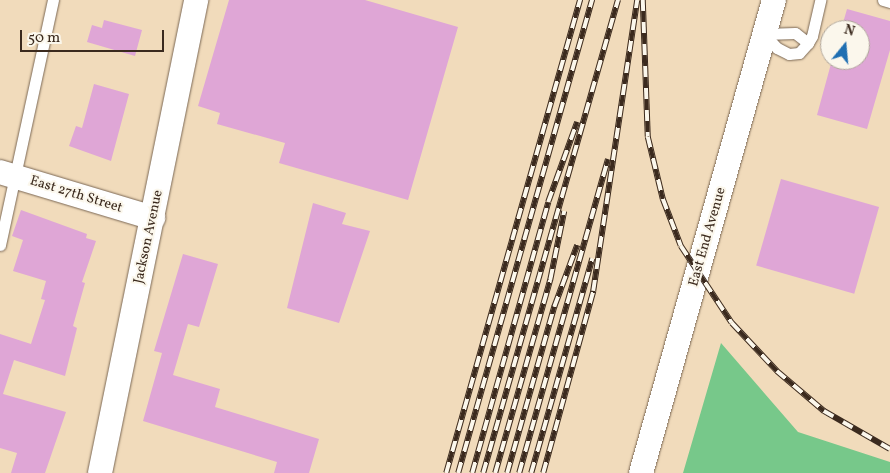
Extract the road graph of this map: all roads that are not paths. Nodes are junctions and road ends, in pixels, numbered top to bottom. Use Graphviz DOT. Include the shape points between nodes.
graph roads {
  1 [pos="53,0"];
  2 [pos="196,0"];
  3 [pos="774,0"];
  4 [pos="820,0"];
  5 [pos="883,0"];
  6 [pos="890,2"];
  7 [pos="764,34"];
  8 [pos="808,43"];
  9 [pos="8,174"];
  10 [pos="153,218"];
  11 [pos="0,245"];
  12 [pos="100,473"];
  13 [pos="641,473"];
  1 -- 9 [label="lane"];
  2 -- 10 [label="street, Jackson Avenue"];
  3 -- 7 [label="street, East End Avenue"];
  4 -- 8 [label="lane"];
  5 -- 6 [label="lane"];
  7 -- 8 [label="lane" via="795,33"];
  7 -- 8 [label="lane" via="777,48 789,54 800,53"];
  7 -- 13 [label="street, East End Avenue"];
  9 -- 10 [label="street, East 27th Street"];
  9 -- 11 [label="lane"];
  10 -- 12 [label="street, Jackson Avenue"];
}
